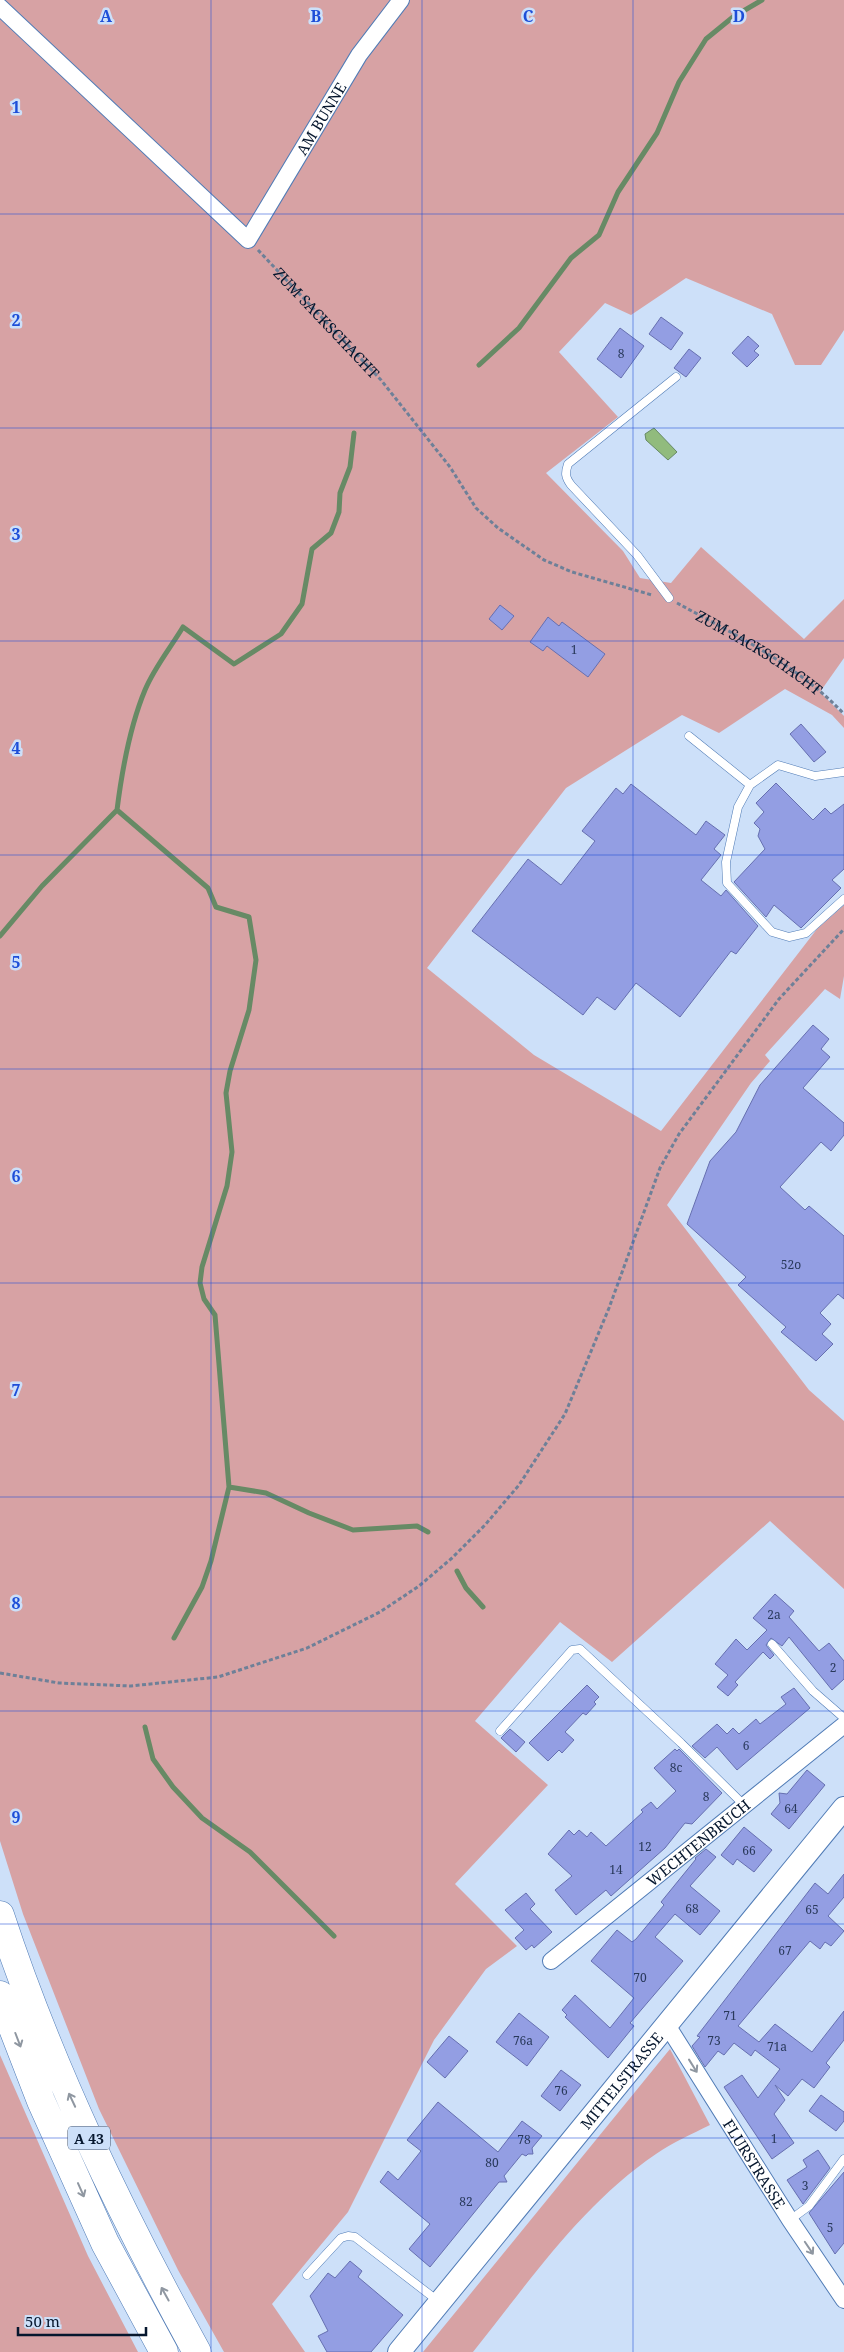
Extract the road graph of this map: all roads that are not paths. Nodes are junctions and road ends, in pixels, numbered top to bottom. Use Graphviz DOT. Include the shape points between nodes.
graph roads {
  1 [pos="400,0"];
  2 [pos="0,7"];
  3 [pos="676,377"];
  4 [pos="669,598"];
  5 [pos="689,736"];
  6 [pos="844,772"];
  7 [pos="750,785"];
  8 [pos="844,898"];
  9 [pos="772,1644"];
  10 [pos="844,1718"];
  11 [pos="844,1725"];
  12 [pos="500,1731"];
  13 [pos="744,1805"];
  14 [pos="844,1808"];
  15 [pos="0,1915"];
  16 [pos="551,1961"];
  17 [pos="0,1995"];
  18 [pos="667,2025"];
  19 [pos="844,2159"];
  20 [pos="790,2220"];
  21 [pos="307,2275"];
  22 [pos="844,2300"];
  23 [pos="439,2302"];
  24 [pos="164,2352"];
  25 [pos="197,2352"];
  26 [pos="398,2352"];
  1 -- 2 [label="street, AM BUNNE" via="359,55 248,240"];
  3 -- 4 [label="lane" via="568,464 565,472 571,485 637,555"];
  5 -- 7 [label="lane"];
  6 -- 7 [label="lane" via="815,776 778,765"];
  7 -- 8 [label="lane" via="738,808 726,862 727,883 772,932 789,937 806,933"];
  9 -- 10 [label="lane" via="813,1691"];
  11 -- 13 [label="street, WECHTENBRUCH"];
  12 -- 13 [label="lane" via="572,1650 580,1650 681,1742"];
  13 -- 16 [label="street, WECHTENBRUCH"];
  14 -- 18 [label="main road, MITTELSTRASSE"];
  25 -- 15 [label="highway, A 43, one-way" via="154,2273 58,2070"];
  17 -- 24 [label="highway, A 43, one-way" via="41,2101 105,2243"];
  18 -- 20 [label="street, FLURSTRASSE, one-way"];
  18 -- 23 [label="main road, MITTELSTRASSE"];
  19 -- 20 [label="lane" via="809,2206"];
  20 -- 22 [label="street, FLURSTRASSE, one-way"];
  21 -- 23 [label="lane" via="341,2238 356,2237"];
  23 -- 26 [label="main road, MITTELSTRASSE"];
}
